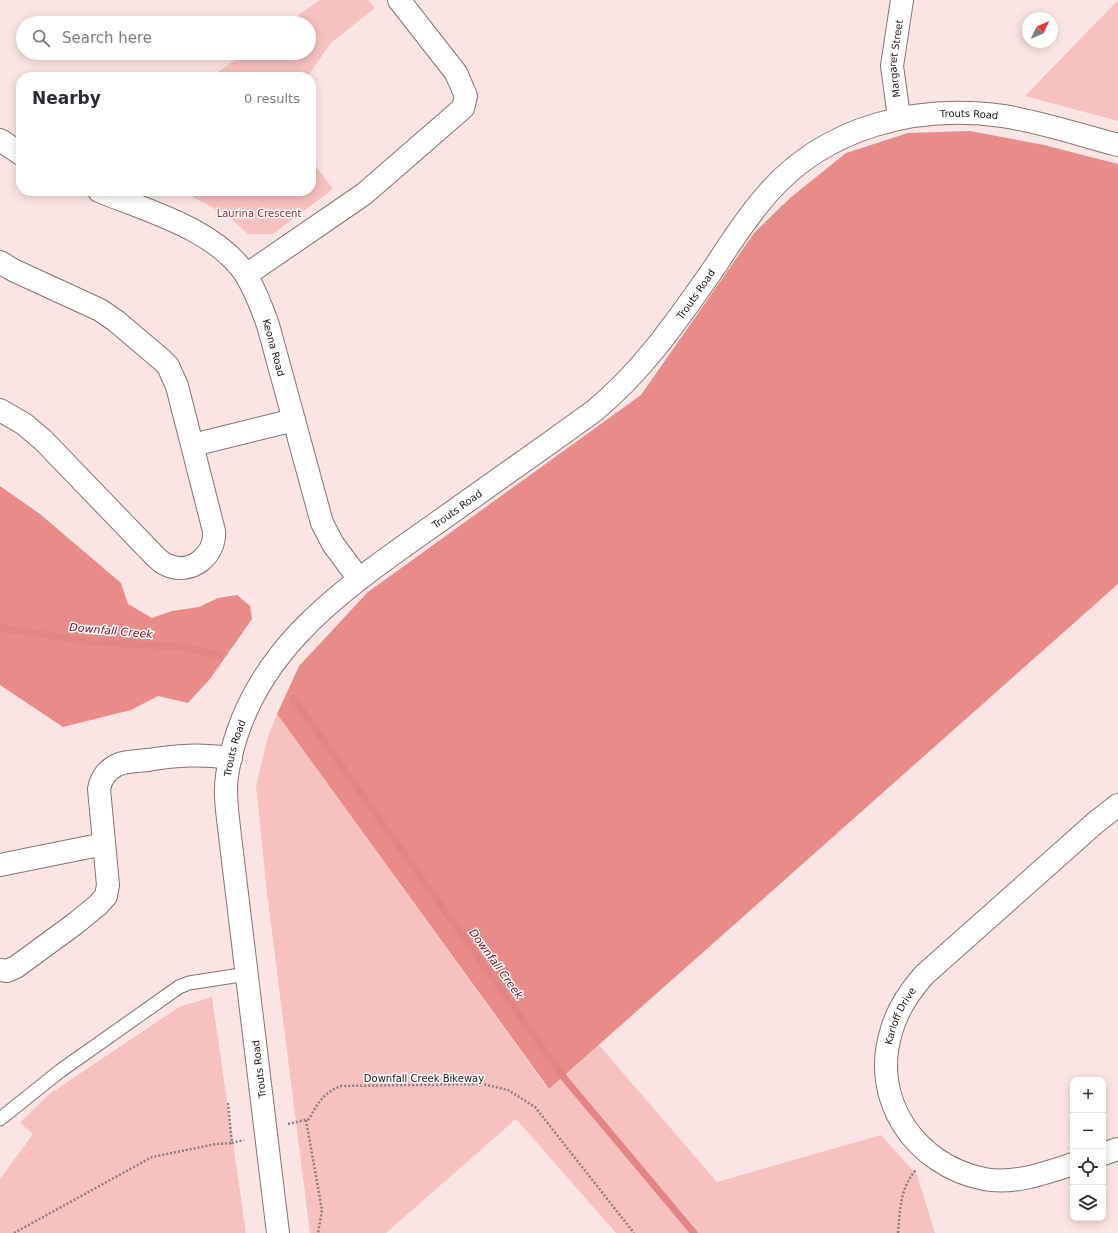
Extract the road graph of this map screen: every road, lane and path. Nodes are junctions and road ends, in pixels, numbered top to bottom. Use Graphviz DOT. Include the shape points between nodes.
graph roads {
  1 [pos="399,0"];
  2 [pos="902,0"];
  3 [pos="899,117"];
  4 [pos="0,140"];
  5 [pos="1118,145"];
  6 [pos="16,151"];
  7 [pos="111,196"];
  8 [pos="0,262"];
  9 [pos="246,275"];
  10 [pos="0,410"];
  11 [pos="294,420"];
  12 [pos="192,445"];
  13 [pos="359,579"];
  14 [pos="231,758"];
  15 [pos="1118,805"];
  16 [pos="104,844"];
  17 [pos="0,864"];
  18 [pos="0,970"];
  19 [pos="248,974"];
  20 [pos="228,1103"];
  21 [pos="0,1119"];
  22 [pos="306,1120"];
  23 [pos="283,1125"];
  24 [pos="248,1139"];
  25 [pos="232,1143"];
  26 [pos="1118,1149"];
  27 [pos="1106,1153"];
  28 [pos="929,1154"];
  29 [pos="1070,1165"];
  30 [pos="14,1233"];
  31 [pos="278,1233"];
  32 [pos="318,1233"];
  33 [pos="634,1233"];
  34 [pos="898,1233"];
  1 -- 9 [label="street" via="456,73 466,96 463,108 364,194"];
  2 -- 3 [label="street, Margaret Street" via="892,66"];
  3 -- 5 [label="street, Trouts Road" via="944,113 1003,116"];
  3 -- 13 [label="street, Trouts Road" via="849,134 806,159 786,176 768,192 752,213 651,356 614,395 594,412"];
  4 -- 6 [label="street"];
  7 -- 9 [label="street, Keona Road" via="204,237 229,255"];
  8 -- 12 [label="street" via="100,310 155,353 168,366 174,377"];
  9 -- 11 [label="street, Keona Road" via="268,325"];
  10 -- 12 [label="street" via="24,424 43,440 150,551 166,565 176,568 185,568 202,561 215,540"];
  11 -- 12 [label="street"];
  11 -- 13 [label="street, Keona Road" via="322,522 333,544"];
  13 -- 14 [label="street, Trouts Road" via="309,622 272,664 249,704"];
  14 -- 16 [label="street" via="199,754 176,756 126,763 110,770 101,780 99,789"];
  14 -- 19 [label="street, Trouts Road" via="227,777 227,812"];
  15 -- 28 [label="street, Karloff Drive" via="924,975 899,1010 887,1050 889,1091 903,1126 915,1142"];
  16 -- 17 [label="street"];
  16 -- 18 [label="street" via="108,885 106,896 76,924 16,967 7,971"];
  19 -- 21 [label="lane" via="189,983 179,987 60,1071"];
  19 -- 31 [label="street, Trouts Road"];
  20 -- 25 [label="path"];
  22 -- 23 [label="path"];
  22 -- 32 [label="path" via="322,1210"];
  22 -- 33 [label="path, Downfall Creek Bikeway" via="330,1090 341,1086 483,1084 508,1090 536,1107"];
  24 -- 25 [label="path"];
  25 -- 30 [label="path" via="152,1156"];
  26 -- 27 [label="street"];
  28 -- 29 [label="street, Karloff Drive" via="943,1165 985,1179 1028,1178"];
  28 -- 34 [label="path" via="909,1178 903,1190"];
}
